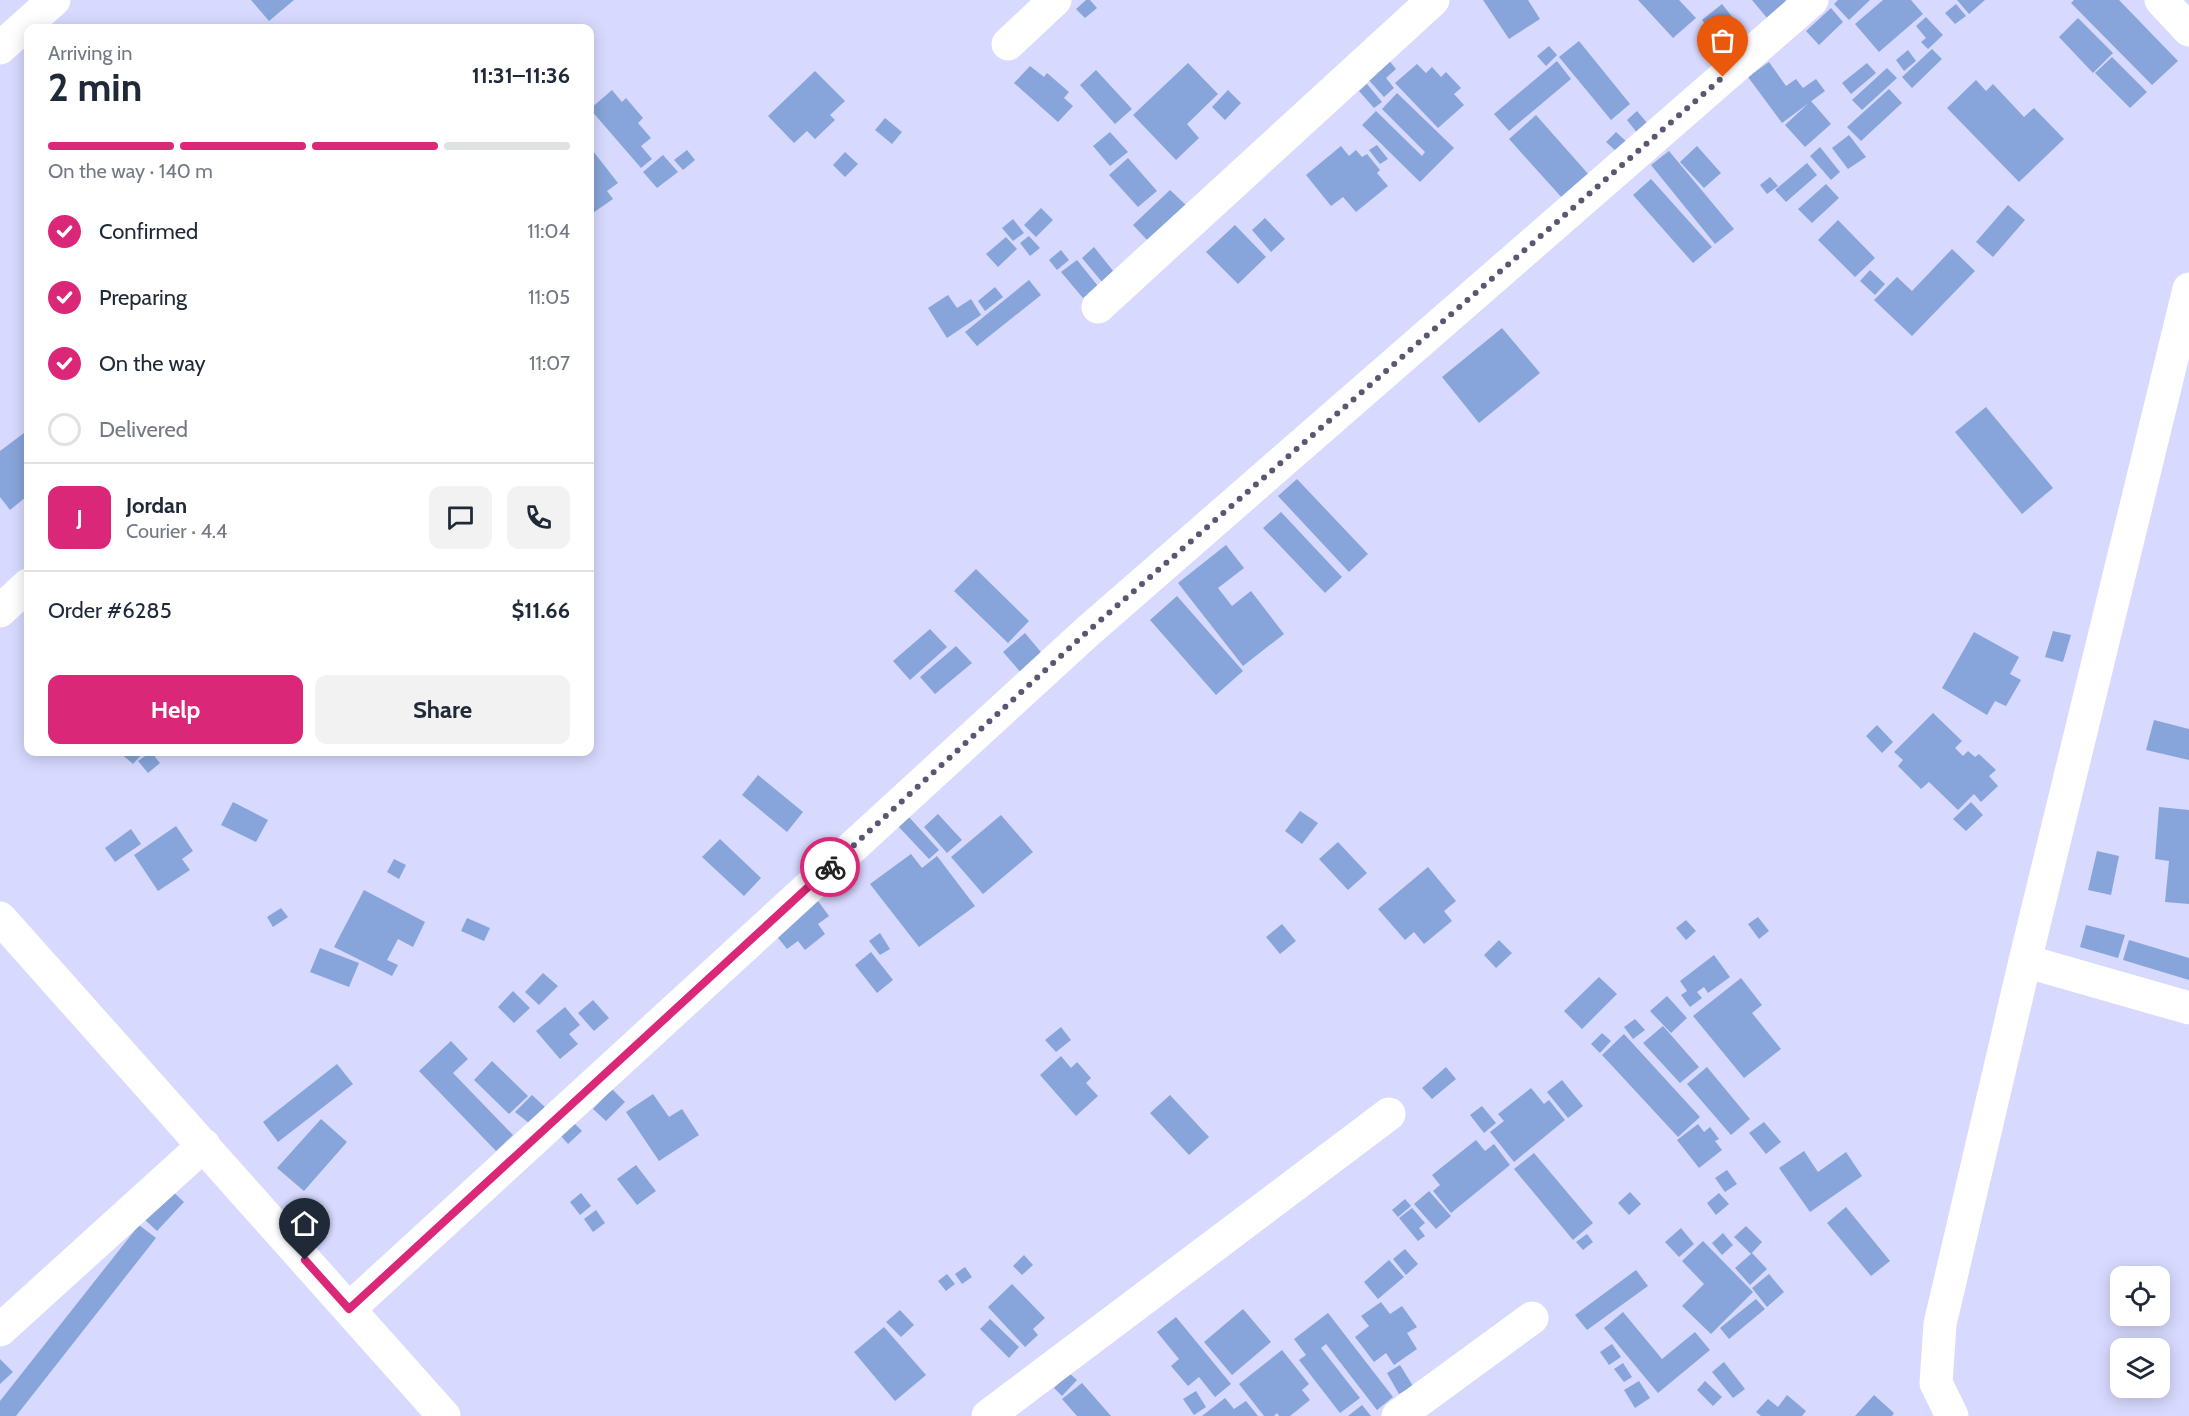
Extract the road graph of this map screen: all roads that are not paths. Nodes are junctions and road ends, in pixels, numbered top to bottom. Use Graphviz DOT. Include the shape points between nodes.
graph roads {
  1 [pos="54,0"];
  2 [pos="1055,0"];
  3 [pos="1433,0"];
  4 [pos="1812,0"];
  5 [pos="2161,0"];
  6 [pos="27,24"];
  7 [pos="24,27"];
  8 [pos="2189,30"];
  9 [pos="1008,44"];
  10 [pos="0,48"];
  11 [pos="2189,289"];
  12 [pos="1098,308"];
  13 [pos="24,589"];
  14 [pos="0,611"];
  15 [pos="0,918"];
  16 [pos="2025,961"];
  17 [pos="2189,1008"];
  18 [pos="1389,1114"];
  19 [pos="204,1145"];
  20 [pos="349,1309"];
  21 [pos="1532,1318"];
  22 [pos="0,1330"];
  23 [pos="444,1416"];
  24 [pos="988,1416"];
  25 [pos="1398,1416"];
  26 [pos="1952,1416"];
  1 -- 6 [label="street"];
  2 -- 9 [label="street"];
  3 -- 12 [label="street"];
  4 -- 20 [label="street" via="1087,632"];
  5 -- 8 [label="street"];
  7 -- 10 [label="street"];
  11 -- 16 [label="street"];
  13 -- 14 [label="street"];
  15 -- 19 [label="street"];
  16 -- 17 [label="street"];
  16 -- 26 [label="street" via="1940,1324 1936,1383"];
  18 -- 24 [label="street"];
  19 -- 20 [label="street"];
  19 -- 22 [label="street"];
  20 -- 23 [label="street"];
  21 -- 25 [label="street"];
}
